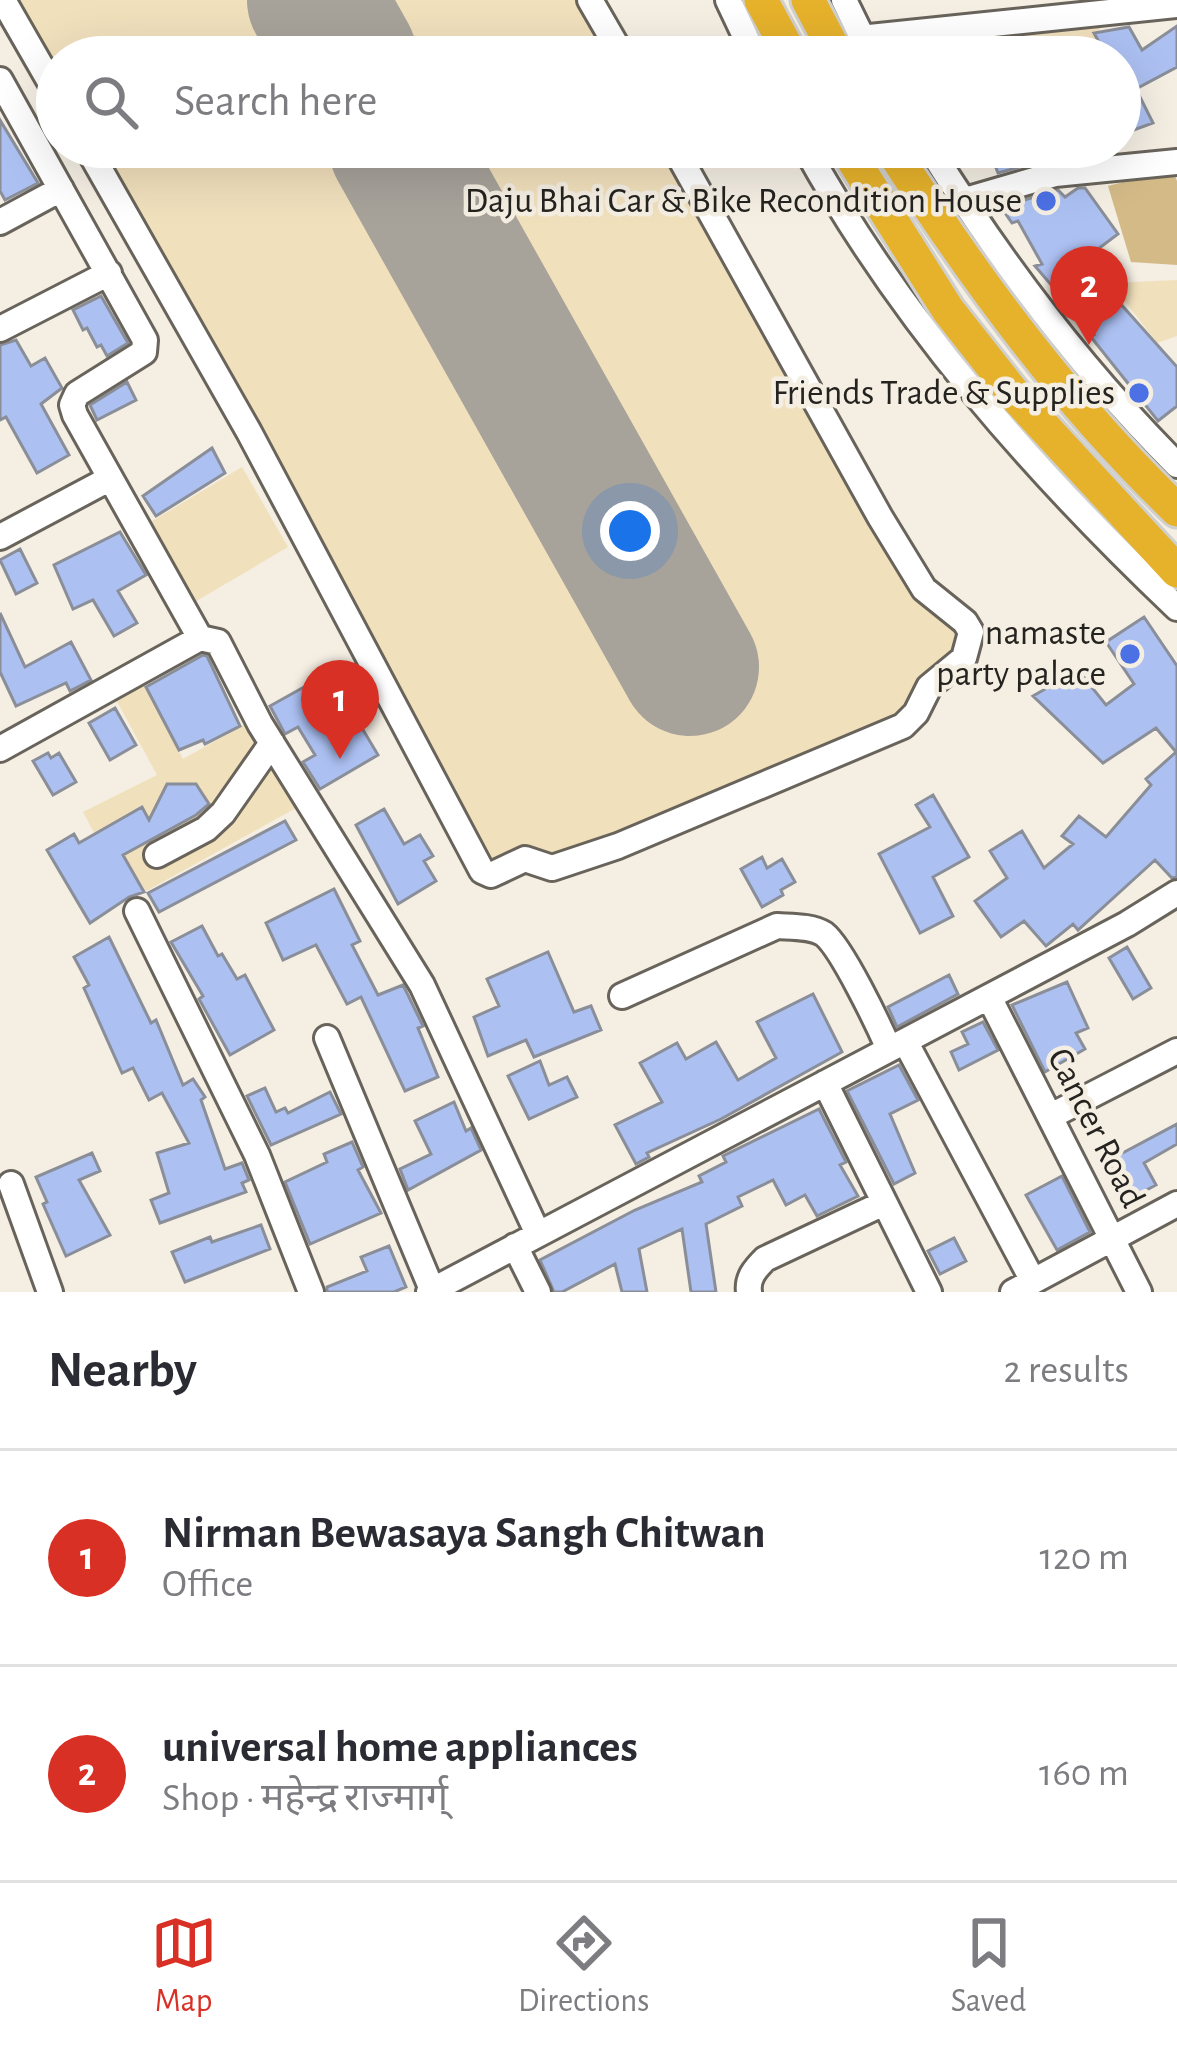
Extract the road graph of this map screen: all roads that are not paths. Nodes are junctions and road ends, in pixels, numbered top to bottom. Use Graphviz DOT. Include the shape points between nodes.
graph roads {
  1 [pos="3,0"];
  2 [pos="590,0"];
  3 [pos="728,0"];
  4 [pos="760,0"];
  5 [pos="808,0"];
  6 [pos="844,0"];
  7 [pos="1177,5"];
  8 [pos="610,36"];
  9 [pos="745,36"];
  10 [pos="780,36"];
  11 [pos="843,36"];
  12 [pos="853,36"];
  13 [pos="957,36"];
  14 [pos="36,57"];
  15 [pos="0,80"];
  16 [pos="36,144"];
  17 [pos="1177,162"];
  18 [pos="1141,166"];
  19 [pos="49,168"];
  20 [pos="99,168"];
  21 [pos="686,168"];
  22 [pos="818,168"];
  23 [pos="857,168"];
  24 [pos="904,168"];
  25 [pos="941,168"];
  26 [pos="1116,168"];
  27 [pos="61,189"];
  28 [pos="962,201"];
  29 [pos="0,222"];
  30 [pos="109,273"];
  31 [pos="0,329"];
  32 [pos="1175,460"];
  33 [pos="109,479"];
  34 [pos="1177,510"];
  35 [pos="0,537"];
  36 [pos="1177,572"];
  37 [pos="1177,608"];
  38 [pos="200,638"];
  39 [pos="272,743"];
  40 [pos="0,749"];
  41 [pos="158,855"];
  42 [pos="1177,893"];
  43 [pos="137,911"];
  44 [pos="622,996"];
  45 [pos="989,997"];
  46 [pos="328,1038"];
  47 [pos="897,1045"];
  48 [pos="1177,1051"];
  49 [pos="825,1083"];
  50 [pos="1051,1116"];
  51 [pos="11,1184"];
  52 [pos="882,1204"];
  53 [pos="1177,1204"];
  54 [pos="526,1240"];
  55 [pos="1113,1240"];
  56 [pos="1023,1287"];
  57 [pos="50,1292"];
  58 [pos="311,1292"];
  59 [pos="431,1292"];
  60 [pos="538,1292"];
  61 [pos="749,1292"];
  62 [pos="929,1292"];
  63 [pos="1139,1292"];
  1 -- 14 [label="street"];
  2 -- 8 [label="street"];
  3 -- 9 [label="street"];
  4 -- 10 [label="highway"];
  5 -- 11 [label="highway"];
  6 -- 12 [label="street"];
  7 -- 13 [label="street"];
  15 -- 16 [label="street"];
  17 -- 18 [label="street"];
  19 -- 27 [label="street"];
  20 -- 21 [label="street" via="491,875 525,860 552,868 618,846 903,726 970,646 965,622 924,589 880,517"];
  22 -- 37 [label="street" via="969,388"];
  23 -- 36 [label="highway" via="948,310 1018,400"];
  24 -- 34 [label="highway" via="986,292"];
  25 -- 28 [label="street"];
  26 -- 28 [label="street" via="1055,174"];
  27 -- 29 [label="street"];
  27 -- 30 [label="street"];
  28 -- 32 [label="street" via="1107,393"];
  30 -- 31 [label="street"];
  30 -- 33 [label="street" via="144,352 85,386 72,404"];
  33 -- 35 [label="street"];
  33 -- 38 [label="street"];
  38 -- 39 [label="street" via="218,642"];
  38 -- 40 [label="street"];
  39 -- 41 [label="street" via="223,813"];
  39 -- 54 [label="street" via="422,985"];
  42 -- 45 [label="street"];
  43 -- 58 [label="street" via="257,1155"];
  44 -- 47 [label="street" via="778,926 803,927 823,933 836,949"];
  45 -- 47 [label="street"];
  45 -- 50 [label="street, Cancer Road"];
  46 -- 59 [label="street"];
  47 -- 49 [label="street"];
  47 -- 56 [label="street"];
  48 -- 50 [label="street"];
  49 -- 52 [label="street"];
  49 -- 54 [label="street"];
  50 -- 55 [label="street, Cancer Road"];
  51 -- 57 [label="street"];
  52 -- 61 [label="street" via="765,1259"];
  52 -- 62 [label="street"];
  53 -- 55 [label="street"];
  54 -- 59 [label="street"];
  54 -- 60 [label="street"];
  55 -- 56 [label="street"];
  55 -- 63 [label="street, Cancer Road"];
}
